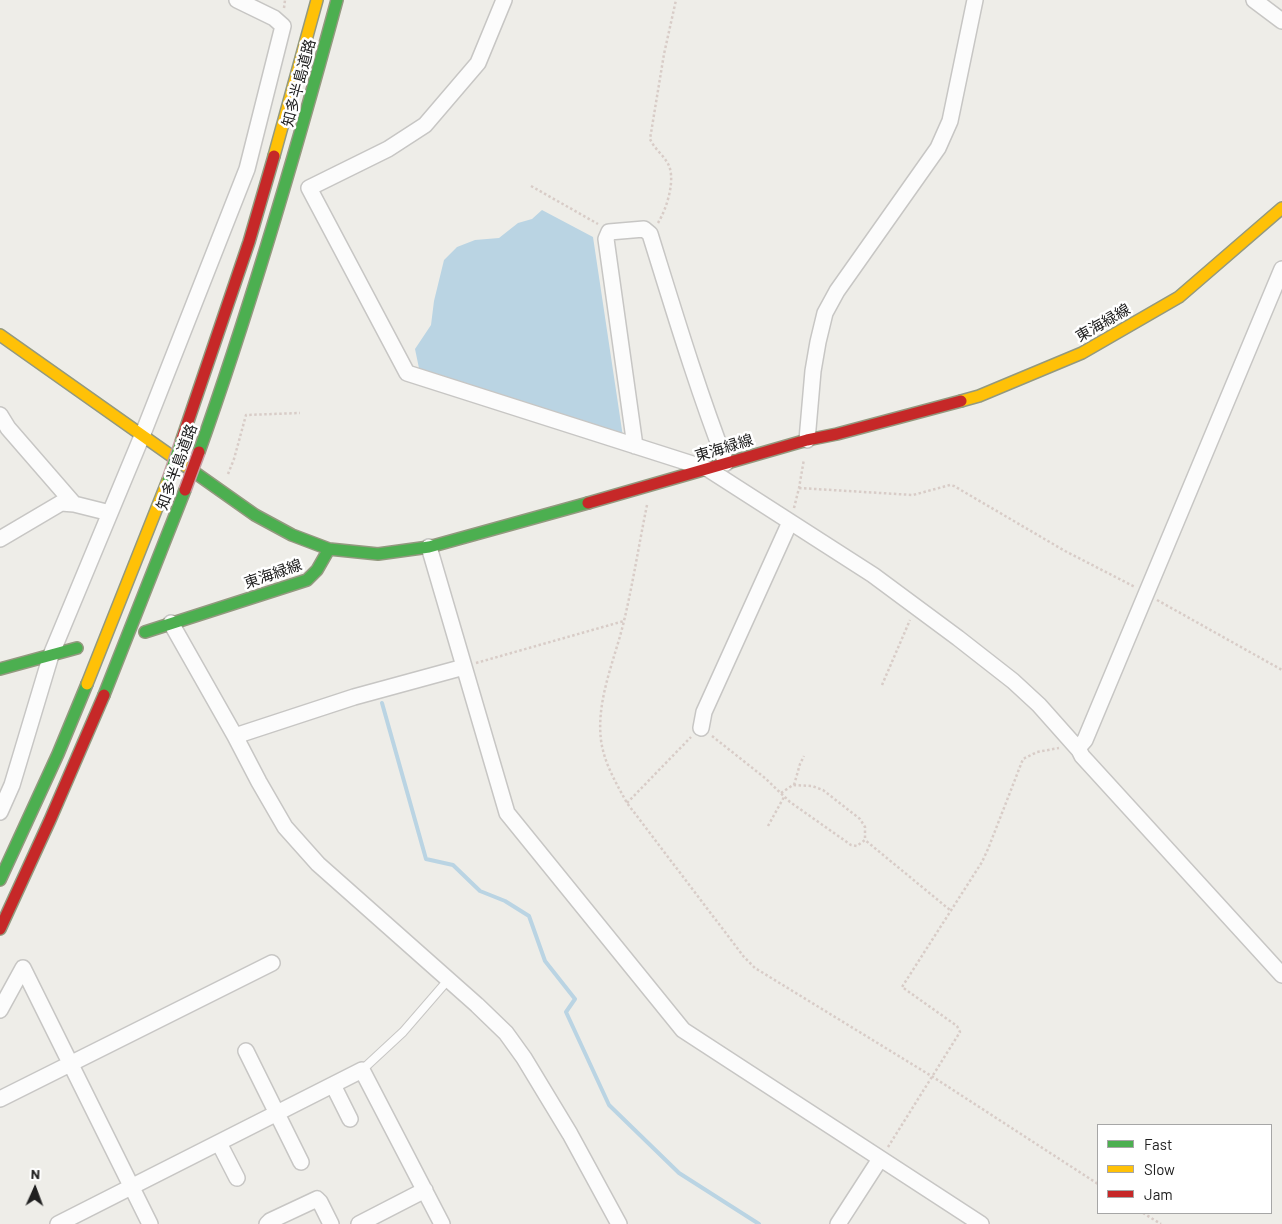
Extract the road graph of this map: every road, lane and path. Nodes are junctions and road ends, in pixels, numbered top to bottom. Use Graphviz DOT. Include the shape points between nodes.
graph roads {
  1 [pos="237,0"];
  2 [pos="317,0"];
  3 [pos="337,0"];
  4 [pos="504,0"];
  5 [pos="676,0"];
  6 [pos="975,0"];
  7 [pos="1254,0"];
  8 [pos="1282,21"];
  9 [pos="531,186"];
  10 [pos="1282,208"];
  11 [pos="609,232"];
  12 [pos="650,234"];
  13 [pos="1282,268"];
  14 [pos="0,335"];
  15 [pos="300,413"];
  16 [pos="0,415"];
  17 [pos="142,436"];
  18 [pos="807,440"];
  19 [pos="636,446"];
  20 [pos="726,463"];
  21 [pos="708,469"];
  22 [pos="651,486"];
  23 [pos="799,488"];
  24 [pos="221,491"];
  25 [pos="74,504"];
  26 [pos="110,512"];
  27 [pos="789,521"];
  28 [pos="0,539"];
  29 [pos="429,547"];
  30 [pos="329,549"];
  31 [pos="1146,593"];
  32 [pos="916,607"];
  33 [pos="624,621"];
  34 [pos="171,623"];
  35 [pos="145,632"];
  36 [pos="78,648"];
  37 [pos="51,655"];
  38 [pos="464,667"];
  39 [pos="0,669"];
  40 [pos="1282,670"];
  41 [pos="882,685"];
  42 [pos="701,728"];
  43 [pos="235,736"];
  44 [pos="1078,748"];
  45 [pos="804,756"];
  46 [pos="794,785"];
  47 [pos="781,793"];
  48 [pos="784,796"];
  49 [pos="628,803"];
  50 [pos="0,812"];
  51 [pos="768,826"];
  52 [pos="864,840"];
  53 [pos="0,880"];
  54 [pos="950,910"];
  55 [pos="0,929"];
  56 [pos="272,963"];
  57 [pos="1282,975"];
  58 [pos="448,980"];
  59 [pos="0,1010"];
  60 [pos="246,1051"];
  61 [pos="70,1065"];
  62 [pos="362,1070"];
  63 [pos="933,1077"];
  64 [pos="333,1086"];
  65 [pos="0,1099"];
  66 [pos="277,1113"];
  67 [pos="350,1119"];
  68 [pos="219,1143"];
  69 [pos="880,1159"];
  70 [pos="301,1162"];
  71 [pos="237,1178"];
  72 [pos="1097,1183"];
  73 [pos="131,1187"];
  74 [pos="425,1190"];
  75 [pos="1145,1214"];
  76 [pos="58,1224"];
  77 [pos="150,1224"];
  78 [pos="267,1224"];
  79 [pos="331,1224"];
  80 [pos="359,1224"];
  81 [pos="442,1224"];
  82 [pos="619,1224"];
  83 [pos="838,1224"];
  84 [pos="981,1224"];
  85 [pos="1161,1224"];
  1 -- 17 [label="street" via="274,18 282,26 247,169"];
  2 -- 53 [label="main road, 知多半島道路, bridge" via="249,242 168,480 89,681"];
  3 -- 55 [label="main road, 知多半島道路, bridge" via="298,148 227,376 119,660 77,762"];
  4 -- 19 [label="street" via="478,64 426,125 388,150 309,188 407,373"];
  5 -- 12 [label="path" via="650,139 671,170 670,185 662,216"];
  6 -- 18 [label="street" via="950,121 938,148 837,291 825,313 813,371"];
  7 -- 8 [label="street"];
  9 -- 11 [label="path"];
  10 -- 18 [label="main road, 東海緑線" via="1178,297 1082,353 979,396"];
  11 -- 12 [label="street" via="644,229"];
  11 -- 19 [label="street" via="606,240"];
  12 -- 20 [label="street" via="688,357"];
  13 -- 31 [label="street"];
  14 -- 17 [label="main road"];
  15 -- 24 [label="path" via="246,415"];
  16 -- 25 [label="street"];
  17 -- 24 [label="main road"];
  17 -- 26 [label="street"];
  18 -- 20 [label="main road, 東海緑線"];
  18 -- 23 [label="path"];
  19 -- 21 [label="street"];
  20 -- 21 [label="main road, 東海緑線"];
  21 -- 22 [label="main road, 東海緑線"];
  21 -- 27 [label="street"];
  22 -- 29 [label="main road, 東海緑線"];
  22 -- 33 [label="path"];
  23 -- 27 [label="path"];
  23 -- 31 [label="path" via="913,495 954,486 1065,551"];
  24 -- 30 [label="main road" via="292,535"];
  25 -- 26 [label="street"];
  25 -- 28 [label="street" via="61,503"];
  26 -- 37 [label="street"];
  27 -- 32 [label="street"];
  27 -- 42 [label="street" via="704,712"];
  29 -- 30 [label="main road, 東海緑線" via="378,554"];
  29 -- 38 [label="street"];
  30 -- 34 [label="main road, 東海緑線" via="308,580"];
  31 -- 40 [label="path"];
  31 -- 44 [label="street" via="1085,740"];
  32 -- 41 [label="path"];
  32 -- 44 [label="street" via="1013,681"];
  33 -- 38 [label="path"];
  33 -- 49 [label="path" via="600,724 606,759"];
  34 -- 35 [label="main road, 東海緑線"];
  34 -- 43 [label="street"];
  36 -- 37 [label="main road"];
  37 -- 39 [label="main road"];
  37 -- 50 [label="street" via="12,785"];
  38 -- 43 [label="street" via="354,697"];
  38 -- 69 [label="street" via="507,813 683,1030"];
  42 -- 47 [label="path"];
  42 -- 49 [label="path"];
  43 -- 58 [label="street" via="285,827 304,849"];
  44 -- 54 [label="path" via="1037,752 1023,759 988,849"];
  44 -- 57 [label="street"];
  45 -- 46 [label="path"];
  46 -- 47 [label="path"];
  46 -- 52 [label="path" via="818,787 837,801 863,823"];
  47 -- 48 [label="path"];
  48 -- 51 [label="path"];
  48 -- 52 [label="path" via="851,845 858,846"];
  49 -- 63 [label="path" via="755,968"];
  52 -- 54 [label="path"];
  54 -- 63 [label="path" via="902,987 960,1029"];
  56 -- 61 [label="street"];
  58 -- 62 [label="lane" via="403,1032"];
  58 -- 82 [label="street" via="506,1033 524,1058"];
  59 -- 61 [label="street" via="23,968"];
  60 -- 66 [label="street"];
  61 -- 65 [label="street"];
  61 -- 73 [label="street"];
  62 -- 64 [label="street"];
  62 -- 74 [label="street"];
  63 -- 69 [label="path"];
  63 -- 72 [label="path"];
  64 -- 66 [label="street"];
  64 -- 67 [label="street"];
  66 -- 68 [label="street"];
  66 -- 70 [label="street"];
  68 -- 71 [label="street"];
  68 -- 73 [label="street"];
  69 -- 83 [label="street"];
  69 -- 84 [label="street"];
  73 -- 76 [label="street"];
  73 -- 77 [label="street"];
  74 -- 80 [label="street"];
  74 -- 81 [label="street"];
  75 -- 85 [label="path"];
  78 -- 79 [label="street" via="317,1199"];
}
